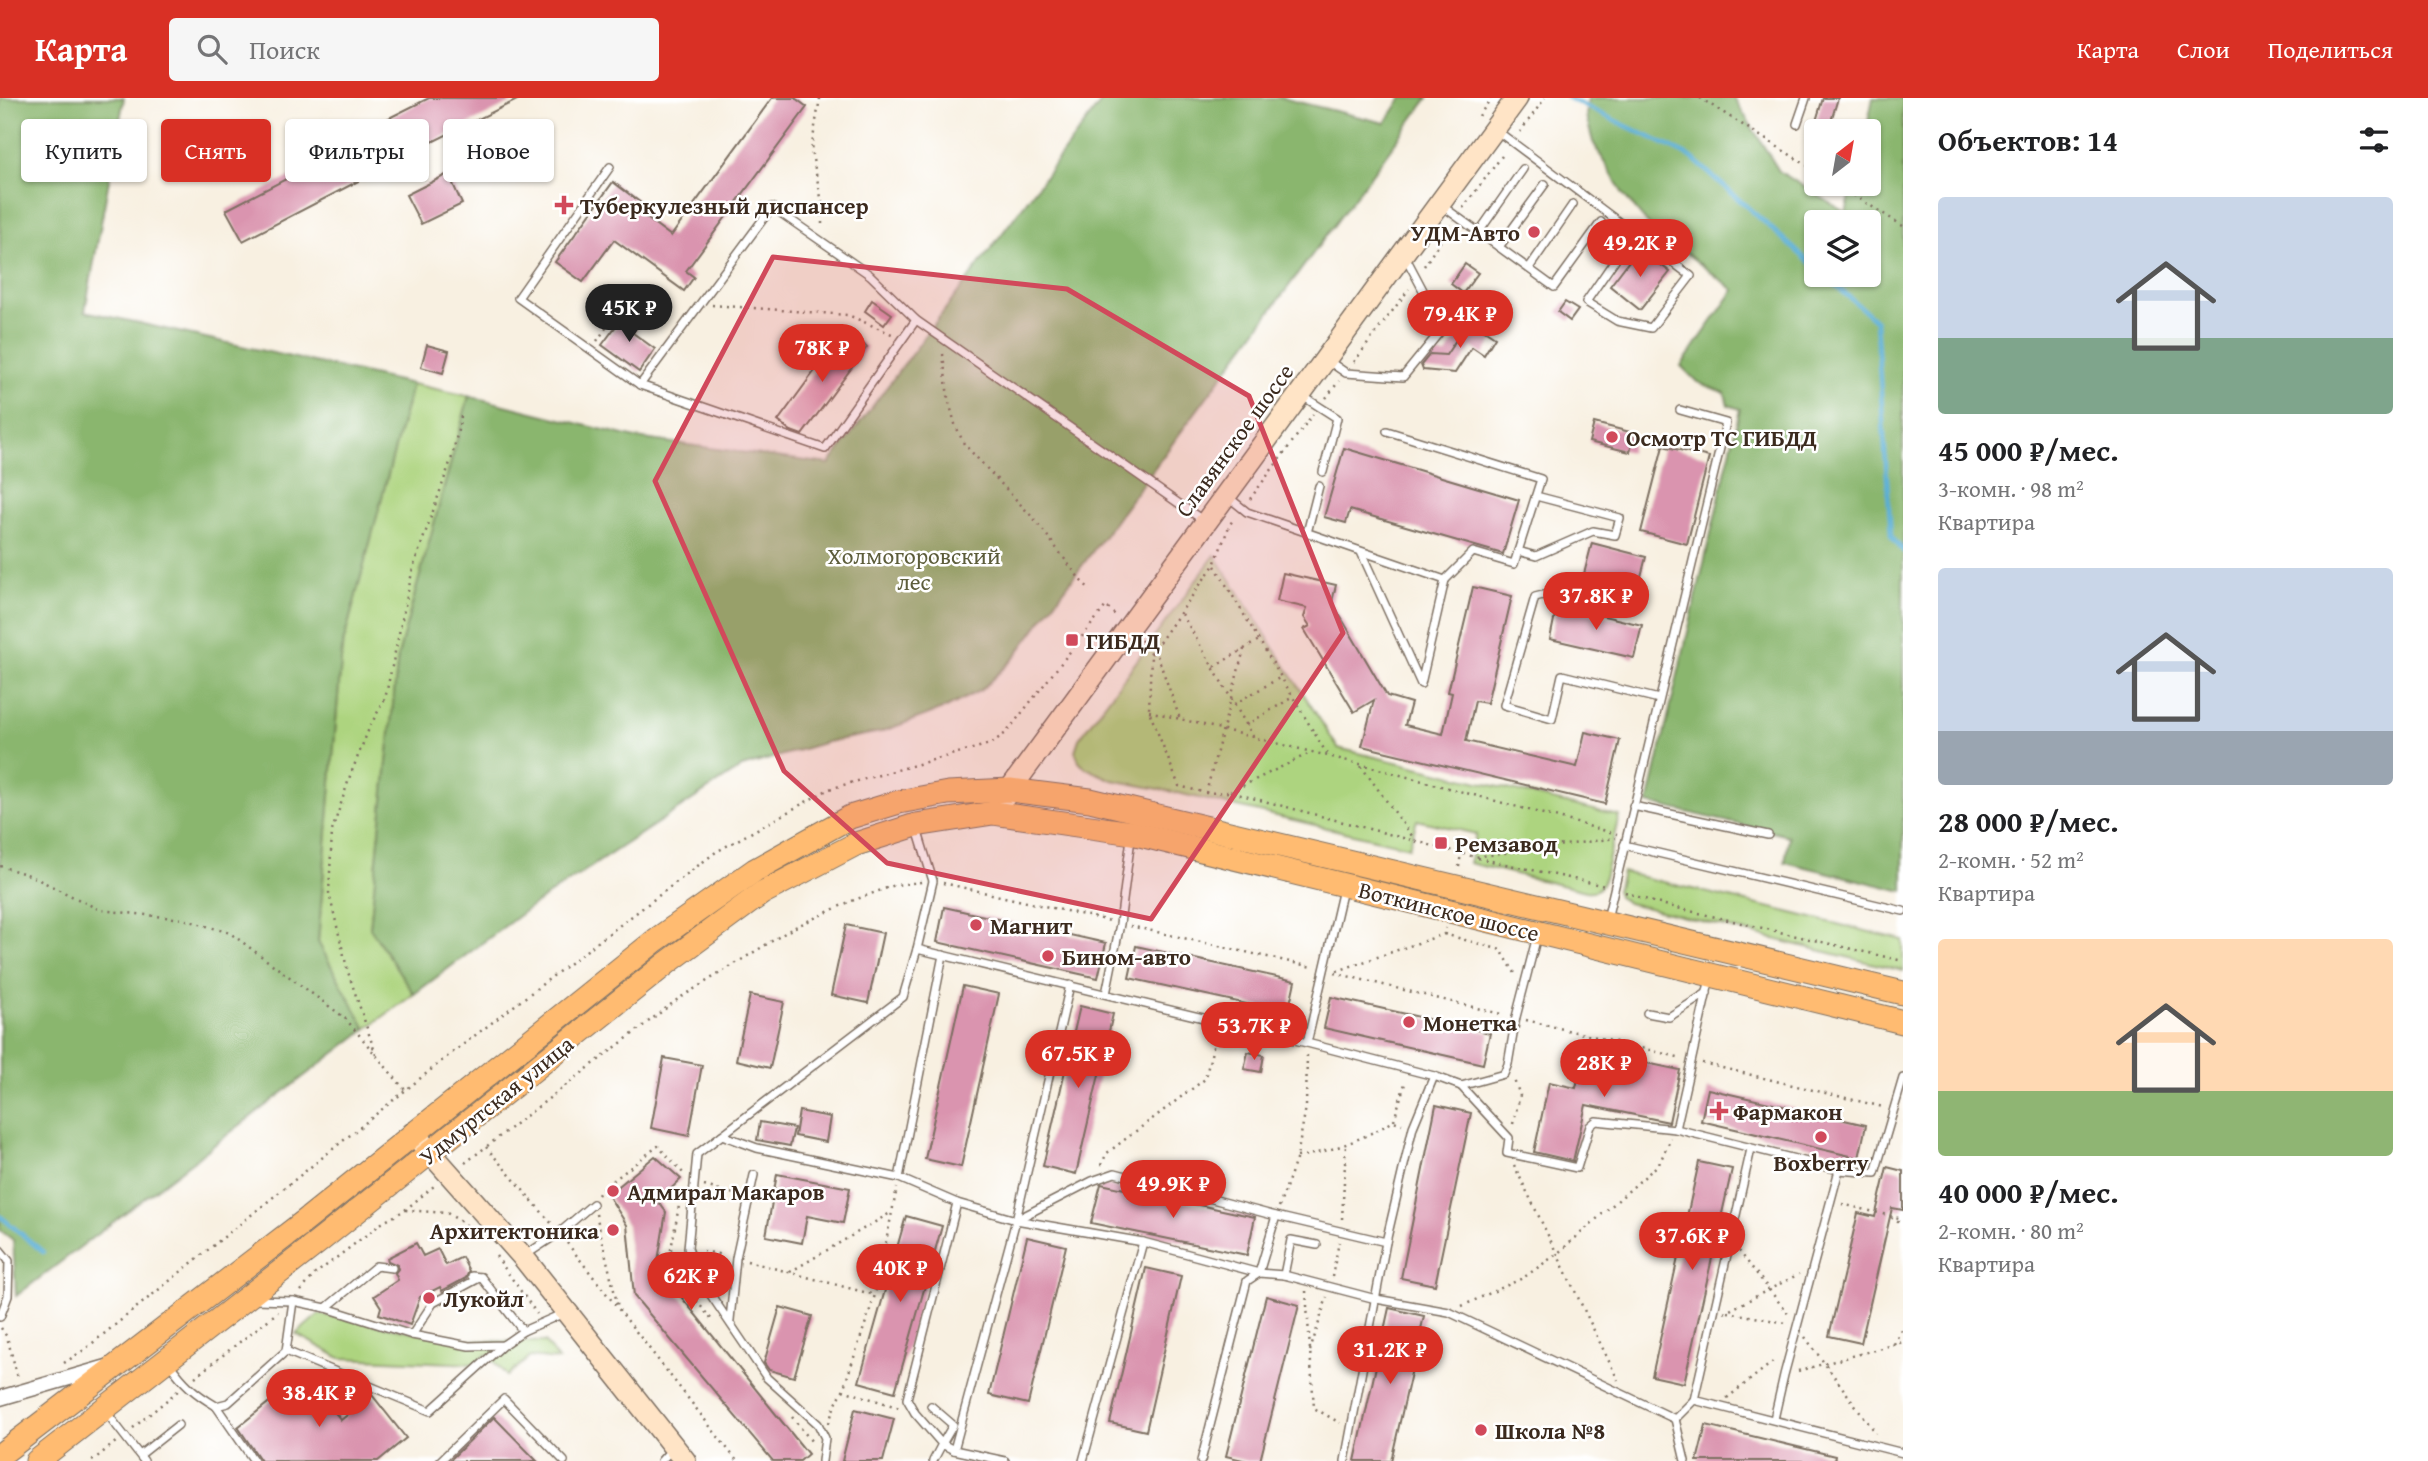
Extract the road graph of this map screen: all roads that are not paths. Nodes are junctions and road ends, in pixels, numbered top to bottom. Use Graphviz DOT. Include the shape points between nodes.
graph roads {
  1 [pos="1517,98"];
  2 [pos="1806,98"];
  3 [pos="1797,124"];
  4 [pos="1495,130"];
  5 [pos="610,167"];
  6 [pos="1523,169"];
  7 [pos="1545,184"];
  8 [pos="1440,204"];
  9 [pos="1573,204"];
  10 [pos="1601,222"];
  11 [pos="1479,232"];
  12 [pos="1634,232"];
  13 [pos="1499,247"];
  14 [pos="1404,254"];
  15 [pos="1529,268"];
  16 [pos="916,320"];
  17 [pos="1326,359"];
  18 [pos="640,385"];
  19 [pos="1300,394"];
  20 [pos="1680,410"];
  21 [pos="1387,431"];
  22 [pos="1323,472"];
  23 [pos="1320,486"];
  24 [pos="1227,495"];
  25 [pos="1536,496"];
  26 [pos="1206,523"];
  27 [pos="1307,533"];
  28 [pos="1518,551"];
  29 [pos="1361,552"];
  30 [pos="1445,580"];
  31 [pos="1634,603"];
  32 [pos="1659,699"];
  33 [pos="1010,790"];
  34 [pos="1633,806"];
  35 [pos="993,813"];
  36 [pos="916,825"];
  37 [pos="1132,833"];
  38 [pos="1768,835"];
  39 [pos="1625,840"];
  40 [pos="1344,885"];
  41 [pos="1903,911"];
  42 [pos="1606,923"];
  43 [pos="1538,933"];
  44 [pos="917,949"];
  45 [pos="943,955"];
  46 [pos="1709,983"];
  47 [pos="1070,985"];
  48 [pos="1903,993"];
  49 [pos="1106,995"];
  50 [pos="1647,1013"];
  51 [pos="1903,1021"];
  52 [pos="1307,1043"];
  53 [pos="1434,1076"];
  54 [pos="1903,1078"];
  55 [pos="475,1085"];
  56 [pos="1461,1086"];
  57 [pos="490,1104"];
  58 [pos="1676,1129"];
  59 [pos="413,1133"];
  60 [pos="722,1135"];
  61 [pos="1751,1149"];
  62 [pos="430,1154"];
  63 [pos="1839,1170"];
  64 [pos="754,1175"];
  65 [pos="900,1178"];
  66 [pos="957,1203"];
  67 [pos="593,1204"];
  68 [pos="1276,1216"];
  69 [pos="1016,1220"];
  70 [pos="305,1221"];
  71 [pos="321,1240"];
  72 [pos="1143,1242"];
  73 [pos="1386,1242"];
  74 [pos="1317,1245"];
  75 [pos="0,1250"];
  76 [pos="523,1257"];
  77 [pos="392,1268"];
  78 [pos="1259,1273"];
  79 [pos="1284,1275"];
  80 [pos="471,1276"];
  81 [pos="481,1277"];
  82 [pos="1376,1299"];
  83 [pos="246,1300"];
  84 [pos="293,1301"];
  85 [pos="326,1308"];
  86 [pos="565,1312"];
  87 [pos="0,1317"];
  88 [pos="730,1321"];
  89 [pos="523,1331"];
  90 [pos="412,1335"];
  91 [pos="503,1345"];
  92 [pos="286,1350"];
  93 [pos="167,1360"];
  94 [pos="115,1365"];
  95 [pos="0,1398"];
  96 [pos="1694,1400"];
  97 [pos="216,1406"];
  98 [pos="931,1406"];
  99 [pos="104,1408"];
  100 [pos="1675,1419"];
  101 [pos="1774,1419"];
  102 [pos="178,1425"];
  103 [pos="942,1444"];
  104 [pos="954,1450"];
  105 [pos="0,1454"];
  106 [pos="673,1457"];
  107 [pos="1903,1457"];
  108 [pos="142,1458"];
  109 [pos="37,1461"];
  110 [pos="254,1461"];
  111 [pos="440,1461"];
  112 [pos="564,1461"];
  113 [pos="822,1461"];
  114 [pos="933,1461"];
  115 [pos="1005,1461"];
  116 [pos="1083,1461"];
  117 [pos="1201,1461"];
  118 [pos="1345,1461"];
  119 [pos="1685,1461"];
  1 -- 4 [label="main road, Славянское шоссе"];
  2 -- 3 [label="lane"];
  4 -- 8 [label="main road, Славянское шоссе"];
  4 -- 12 [label="lane"];
  5 -- 18 [label="lane" via="518,298"];
  6 -- 11 [label="lane"];
  7 -- 13 [label="lane"];
  8 -- 11 [label="lane"];
  8 -- 14 [label="main road, Славянское шоссе"];
  9 -- 15 [label="lane"];
  10 -- 15 [label="lane" via="1554,287"];
  11 -- 13 [label="lane"];
  12 -- 12 [label="lane" via="1691,276 1651,328 1616,321 1586,302"];
  13 -- 15 [label="lane"];
  14 -- 17 [label="main road, Славянское шоссе"];
  14 -- 17 [label="lane" via="1443,328 1403,377 1346,373"];
  16 -- 18 [label="lane" via="825,449"];
  16 -- 18 [label="lane" via="870,275 772,207"];
  16 -- 26 [label="lane"];
  17 -- 19 [label="main road, Славянское шоссе"];
  19 -- 22 [label="lane" via="1337,418"];
  19 -- 24 [label="main road, Славянское шоссе"];
  20 -- 32 [label="lane" via="1726,423"];
  21 -- 25 [label="lane" via="1541,479"];
  23 -- 27 [label="lane"];
  24 -- 26 [label="main road, Славянское шоссе"];
  24 -- 27 [label="lane" via="1241,510"];
  25 -- 28 [label="lane"];
  25 -- 28 [label="lane" via="1620,518 1615,535 1592,531 1536,556"];
  26 -- 33 [label="main road, Славянское шоссе"];
  27 -- 29 [label="lane"];
  28 -- 30 [label="lane" via="1514,564 1473,552"];
  29 -- 30 [label="lane"];
  29 -- 30 [label="lane" via="1421,684"];
  31 -- 32 [label="lane" via="1571,588 1535,597 1504,705 1552,719 1562,675"];
  32 -- 34 [label="lane"];
  33 -- 35 [label="main road, Славянское шоссе"];
  33 -- 42 [label="main road, Воткинское шоссе" via="1090,800"];
  33 -- 55 [label="main road, Удмуртская улица" via="947,793 850,817 755,870 656,940"];
  34 -- 38 [label="lane"];
  34 -- 39 [label="lane"];
  35 -- 36 [label="main road, Удмуртская улица"];
  35 -- 37 [label="main road, Воткинское шоссе"];
  36 -- 44 [label="lane" via="933,881"];
  36 -- 57 [label="main road, Удмуртская улица" via="856,844 762,893"];
  37 -- 40 [label="main road, Воткинское шоссе"];
  37 -- 49 [label="lane"];
  39 -- 41 [label="lane"];
  39 -- 42 [label="lane"];
  40 -- 43 [label="main road, Воткинское шоссе"];
  40 -- 52 [label="lane"];
  42 -- 48 [label="main road, Воткинское шоссе"];
  43 -- 46 [label="main road, Воткинское шоссе"];
  43 -- 56 [label="lane" via="1503,1074"];
  44 -- 45 [label="lane"];
  44 -- 60 [label="lane" via="903,997"];
  45 -- 47 [label="lane"];
  45 -- 65 [label="lane"];
  46 -- 50 [label="lane" via="1669,1017"];
  46 -- 51 [label="main road, Воткинское шоссе"];
  46 -- 58 [label="lane"];
  47 -- 49 [label="lane"];
  47 -- 69 [label="lane"];
  49 -- 52 [label="lane"];
  52 -- 53 [label="lane"];
  53 -- 56 [label="lane"];
  53 -- 73 [label="lane" via="1413,1128"];
  54 -- 63 [label="lane" via="1875,1173"];
  55 -- 57 [label="main road"];
  55 -- 59 [label="main road, Удмуртская улица"];
  56 -- 58 [label="lane" via="1509,1138 1507,1153 1577,1168 1590,1126 1596,1121"];
  57 -- 62 [label="main road, Удмуртская улица"];
  58 -- 61 [label="lane"];
  59 -- 62 [label="main road"];
  59 -- 70 [label="main road, Удмуртская улица"];
  60 -- 65 [label="lane" via="757,1148"];
  60 -- 88 [label="lane" via="697,1154 688,1248 698,1276"];
  61 -- 63 [label="lane"];
  61 -- 96 [label="lane"];
  62 -- 71 [label="main road, Удмуртская улица"];
  62 -- 76 [label="main road"];
  63 -- 101 [label="lane"];
  64 -- 88 [label="lane" via="736,1258"];
  65 -- 66 [label="lane"];
  66 -- 69 [label="lane"];
  66 -- 103 [label="lane" via="907,1399"];
  67 -- 76 [label="lane"];
  68 -- 69 [label="lane" via="1115,1173"];
  68 -- 73 [label="lane"];
  68 -- 78 [label="lane"];
  69 -- 72 [label="lane"];
  69 -- 104 [label="lane"];
  70 -- 71 [label="main road"];
  70 -- 94 [label="main road, Удмуртская улица"];
  71 -- 83 [label="main road, Удмуртская улица"];
  72 -- 78 [label="lane"];
  72 -- 116 [label="lane"];
  73 -- 82 [label="lane"];
  74 -- 79 [label="lane" via="1291,1240"];
  75 -- 87 [label="lane" via="9,1261 8,1296"];
  76 -- 86 [label="main road"];
  77 -- 85 [label="lane" via="376,1266"];
  78 -- 79 [label="lane"];
  78 -- 117 [label="lane" via="1247,1281"];
  79 -- 82 [label="lane"];
  80 -- 81 [label="lane"];
  81 -- 89 [label="lane"];
  81 -- 90 [label="lane" via="433,1303"];
  82 -- 100 [label="lane" via="1448,1312"];
  82 -- 118 [label="lane"];
  83 -- 84 [label="lane"];
  83 -- 93 [label="main road, Удмуртская улица"];
  84 -- 85 [label="lane"];
  84 -- 92 [label="lane"];
  85 -- 90 [label="lane"];
  86 -- 89 [label="lane"];
  86 -- 106 [label="main road"];
  88 -- 113 [label="lane" via="766,1378 818,1423 825,1438"];
  89 -- 91 [label="lane"];
  90 -- 91 [label="lane" via="469,1346"];
  91 -- 92 [label="lane" via="430,1411"];
  92 -- 97 [label="lane" via="228,1402"];
  93 -- 97 [label="lane" via="184,1385"];
  93 -- 99 [label="main road, Удмуртская улица"];
  94 -- 95 [label="street, Удмуртская улица"];
  94 -- 105 [label="main road, Удмуртская улица"];
  96 -- 100 [label="lane"];
  96 -- 101 [label="lane"];
  97 -- 110 [label="lane"];
  98 -- 103 [label="lane" via="953,1425"];
  99 -- 108 [label="lane"];
  99 -- 109 [label="main road, Удмуртская улица"];
  100 -- 119 [label="lane"];
  101 -- 107 [label="lane"];
  102 -- 108 [label="lane"];
  103 -- 104 [label="lane"];
  103 -- 114 [label="lane"];
  104 -- 115 [label="lane"];
  111 -- 112 [label="lane" via="503,1399"];
}
